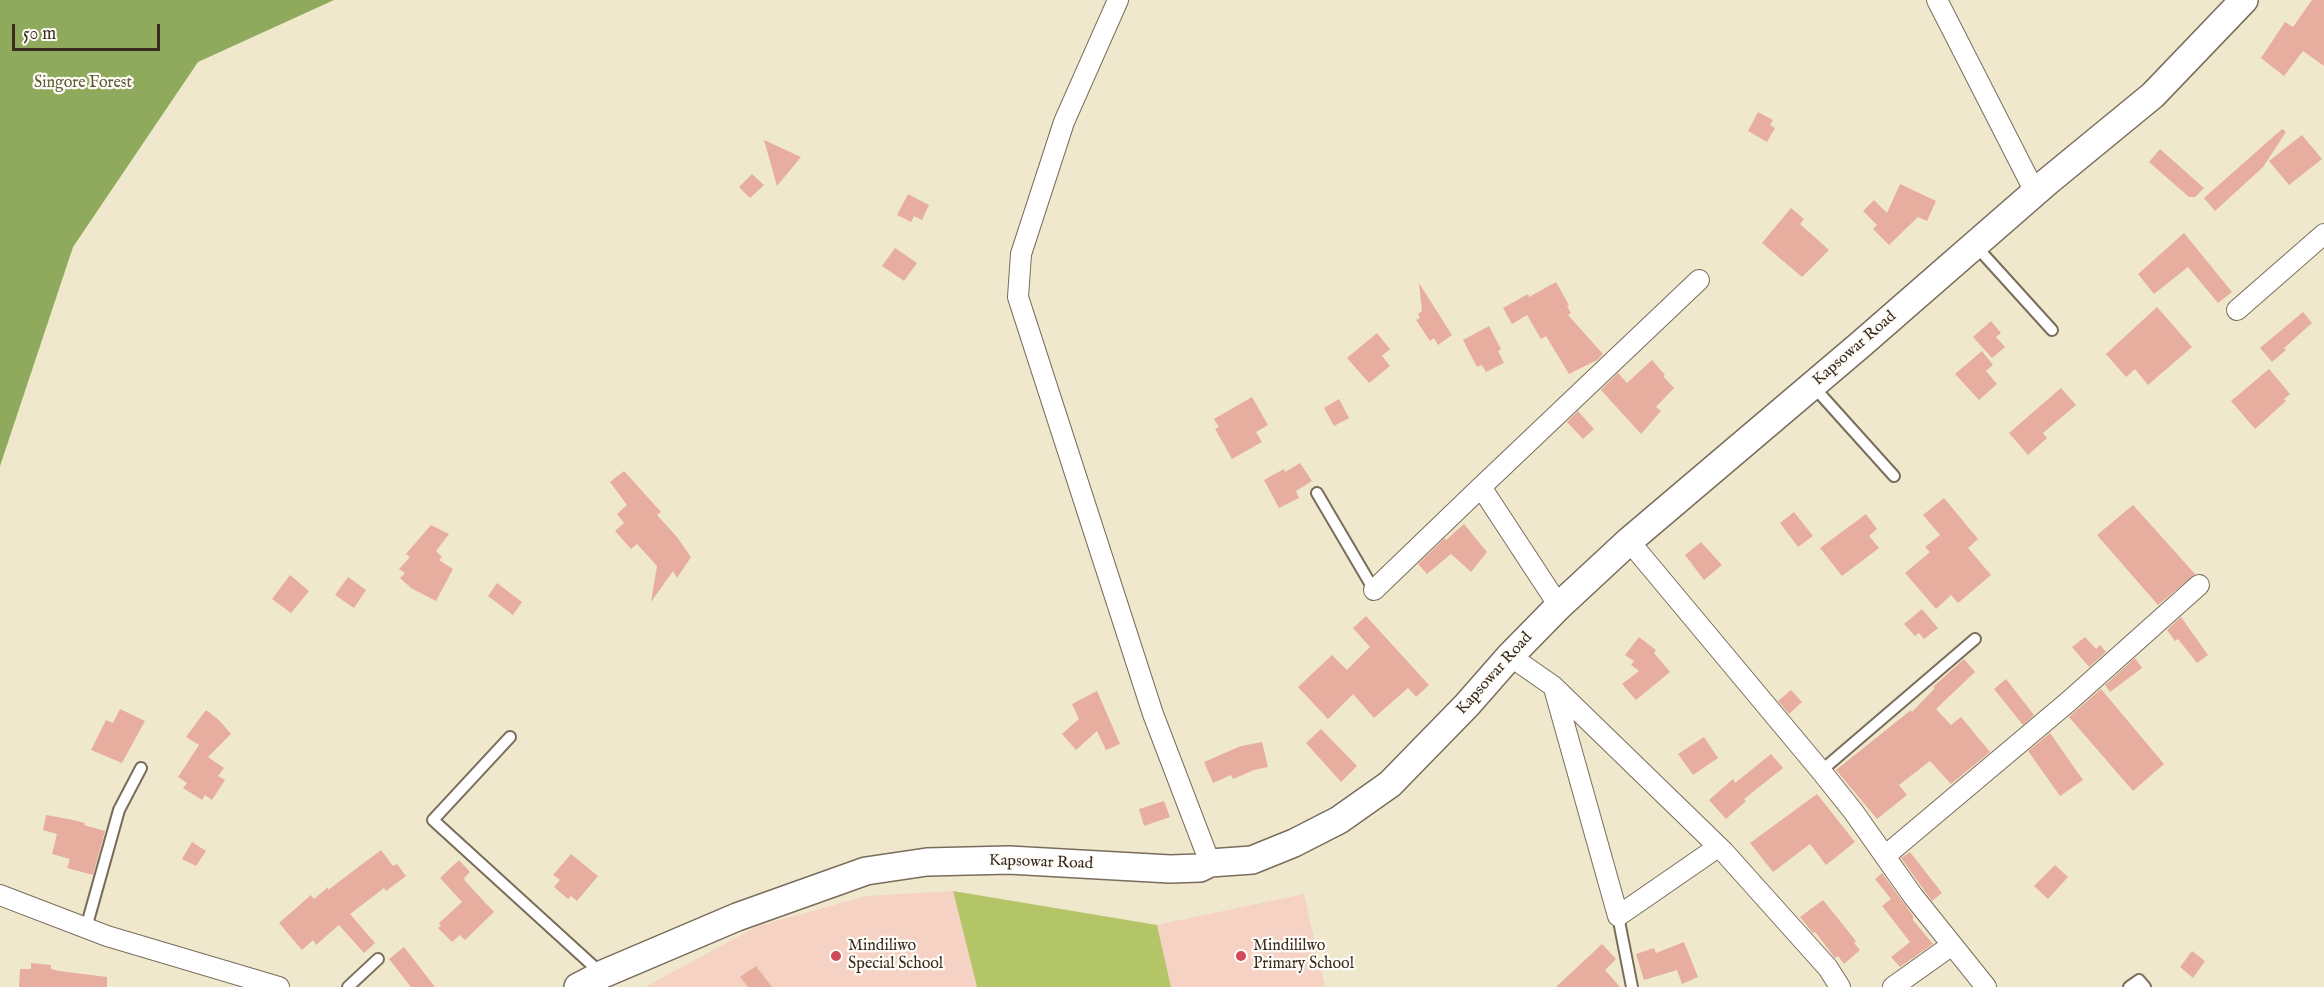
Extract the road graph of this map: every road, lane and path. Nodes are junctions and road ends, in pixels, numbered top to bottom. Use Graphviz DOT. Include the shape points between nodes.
graph roads {
  1 [pos="1118,0"];
  2 [pos="1937,0"];
  3 [pos="2244,0"];
  4 [pos="2036,192"];
  5 [pos="2324,234"];
  6 [pos="1975,245"];
  7 [pos="1699,280"];
  8 [pos="2237,310"];
  9 [pos="2052,330"];
  10 [pos="1813,386"];
  11 [pos="1894,476"];
  12 [pos="1481,487"];
  13 [pos="1317,493"];
  14 [pos="1629,541"];
  15 [pos="2199,585"];
  16 [pos="1374,590"];
  17 [pos="1559,606"];
  18 [pos="1975,639"];
  19 [pos="1510,656"];
  20 [pos="1553,686"];
  21 [pos="510,737"];
  22 [pos="141,768"];
  23 [pos="1821,771"];
  24 [pos="1718,847"];
  25 [pos="1885,856"];
  26 [pos="1209,863"];
  27 [pos="0,895"];
  28 [pos="1618,916"];
  29 [pos="86,928"];
  30 [pos="1952,945"];
  31 [pos="378,959"];
  32 [pos="603,974"];
  33 [pos="279,987"];
  34 [pos="348,987"];
  35 [pos="578,987"];
  36 [pos="1632,987"];
  37 [pos="1840,987"];
  38 [pos="1893,987"];
  39 [pos="1986,987"];
  40 [pos="2129,987"];
  41 [pos="2145,987"];
  1 -- 26 [label="street" via="1064,122 1021,254 1018,297 1154,714"];
  2 -- 4 [label="street"];
  3 -- 4 [label="main road, Kapsowar Road" via="2153,95"];
  4 -- 6 [label="main road, Kapsowar Road"];
  5 -- 8 [label="street"];
  6 -- 9 [label="lane"];
  6 -- 10 [label="main road, Kapsowar Road"];
  7 -- 12 [label="street"];
  10 -- 11 [label="lane"];
  10 -- 14 [label="main road, Kapsowar Road"];
  12 -- 16 [label="street"];
  12 -- 17 [label="street"];
  13 -- 16 [label="lane"];
  14 -- 17 [label="main road, Kapsowar Road"];
  14 -- 23 [label="street"];
  15 -- 25 [label="street"];
  17 -- 19 [label="main road, Kapsowar Road"];
  18 -- 23 [label="lane"];
  19 -- 20 [label="street"];
  19 -- 26 [label="main road, Kapsowar Road" via="1390,784 1339,820 1252,860"];
  20 -- 24 [label="street"];
  20 -- 28 [label="street"];
  21 -- 32 [label="lane" via="433,820"];
  22 -- 29 [label="lane" via="119,810"];
  23 -- 25 [label="street"];
  24 -- 28 [label="street"];
  24 -- 37 [label="street" via="1828,968"];
  25 -- 30 [label="street"];
  26 -- 32 [label="main road, Kapsowar Road" via="1200,868 1170,869 962,861 866,871 737,917"];
  27 -- 29 [label="street"];
  28 -- 36 [label="lane"];
  29 -- 33 [label="street"];
  30 -- 38 [label="street"];
  30 -- 39 [label="street"];
  31 -- 34 [label="lane"];
  32 -- 35 [label="main road, Kapsowar Road"];
  40 -- 41 [label="lane" via="2139,980"];
}
